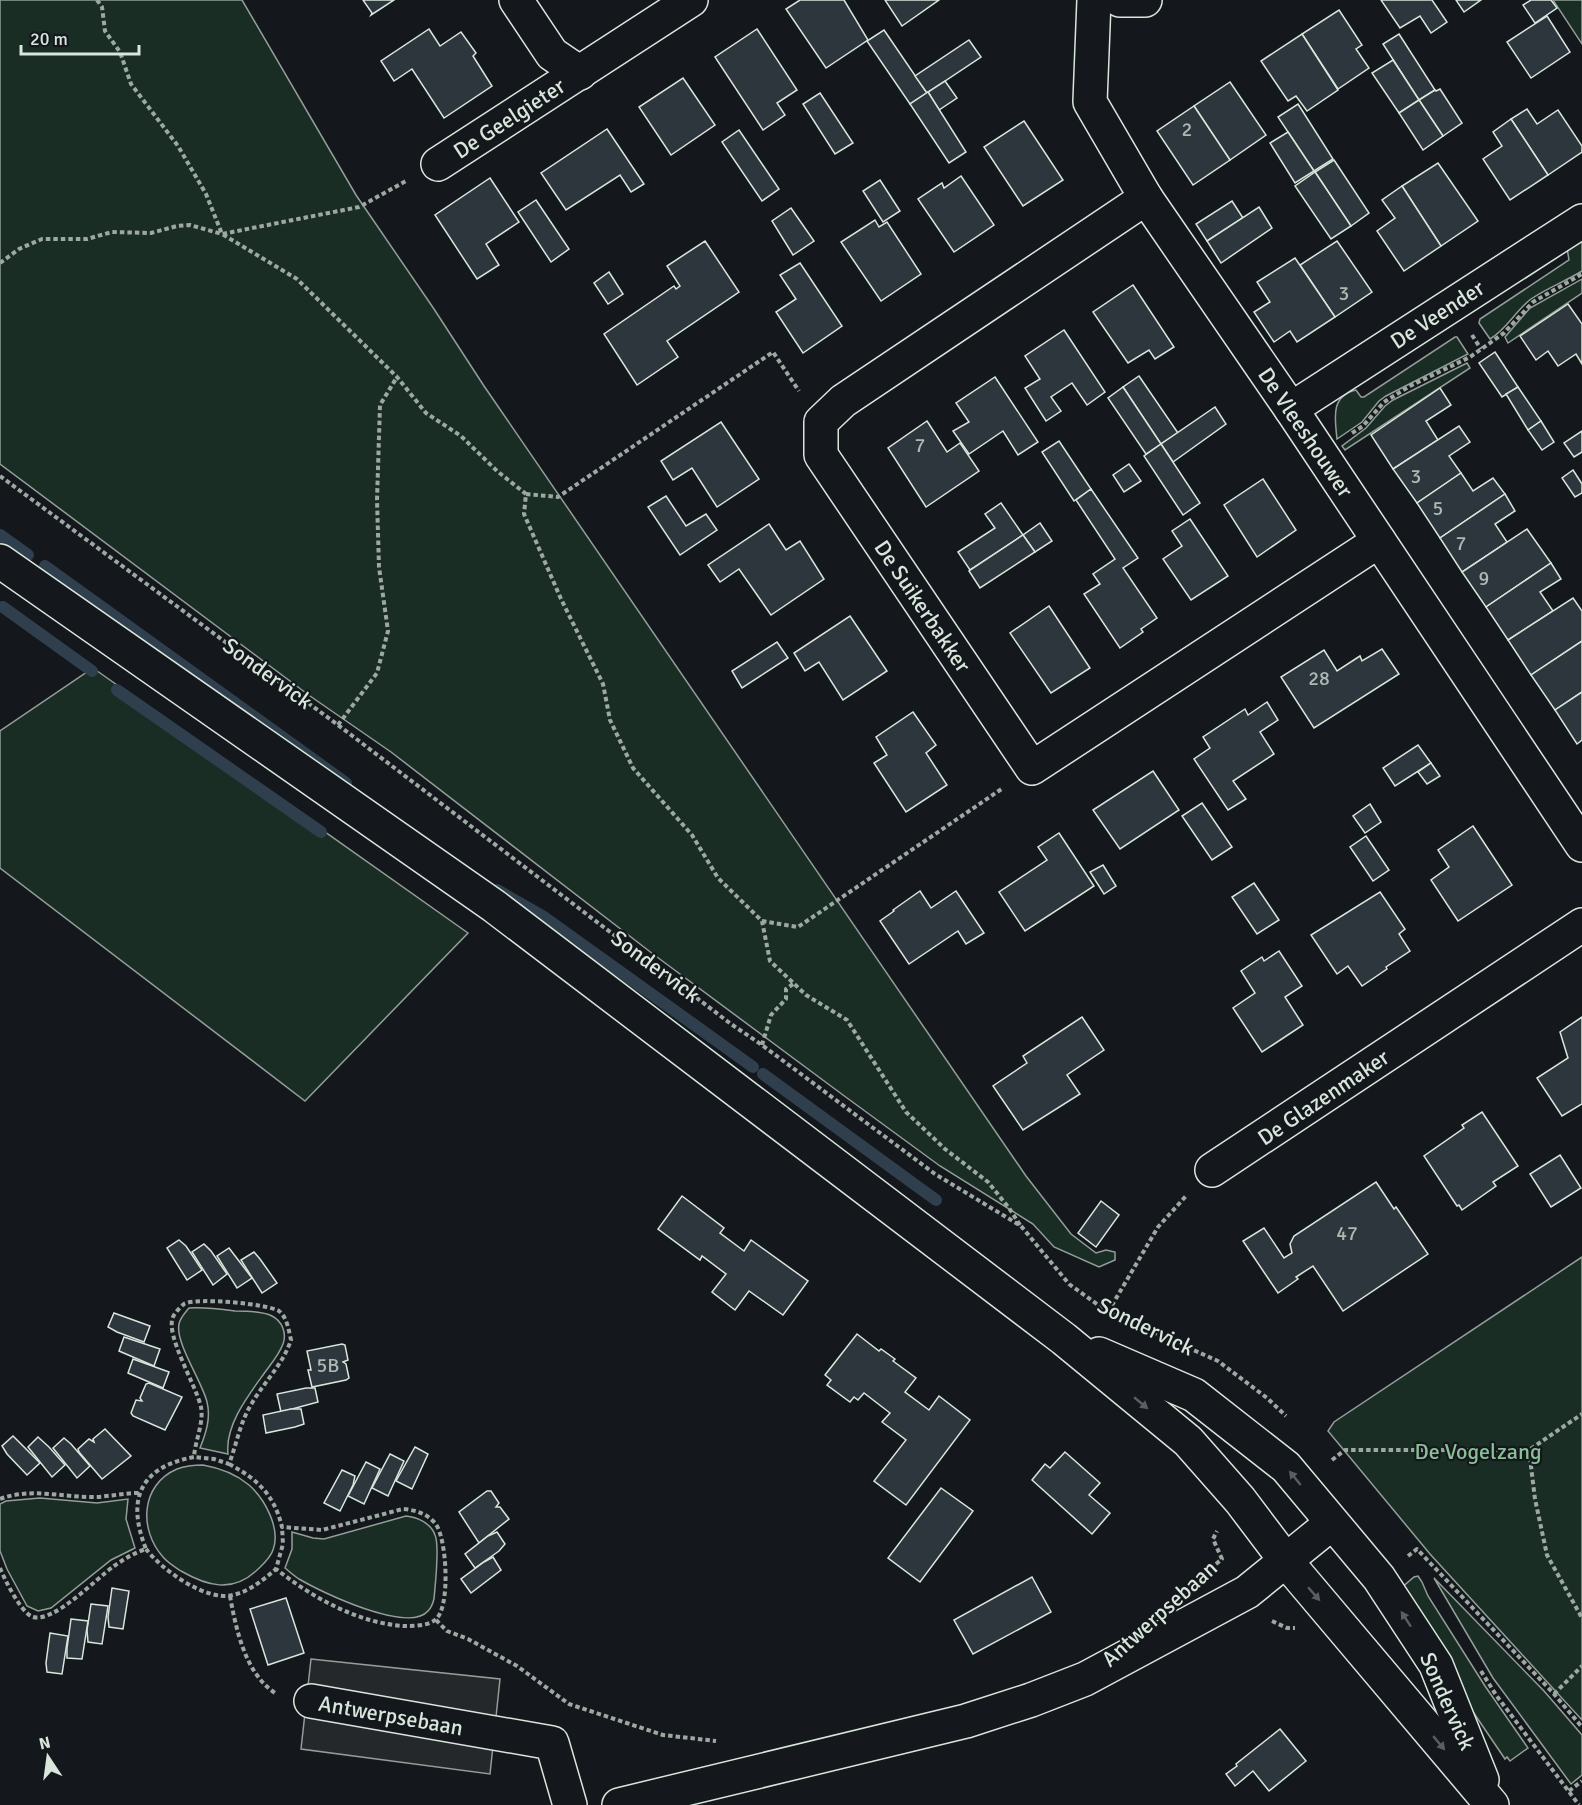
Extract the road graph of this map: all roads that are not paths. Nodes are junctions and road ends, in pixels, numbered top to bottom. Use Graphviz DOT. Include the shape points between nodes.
graph roads {
  1 [pos="516,0"];
  2 [pos="691,0"];
  3 [pos="1094,0"];
  4 [pos="1120,0"];
  5 [pos="1145,0"];
  6 [pos="580,73"];
  7 [pos="438,164"];
  8 [pos="1146,198"];
  9 [pos="1582,221"];
  10 [pos="1291,409"];
  11 [pos="1379,541"];
  12 [pos="0,561"];
  13 [pos="1582,845"];
  14 [pos="1582,925"];
  15 [pos="1212,1170"];
  16 [pos="1064,1339"];
  17 [pos="1332,1523"];
  18 [pos="1286,1561"];
  19 [pos="311,1701"];
  20 [pos="570,1805"];
  21 [pos="619,1805"];
  22 [pos="1492,1805"];
  1 -- 6 [label="street, De Geelgieter" via="552,54"];
  2 -- 6 [label="street, De Geelgieter"];
  3 -- 8 [label="street, De Vleeshouwer" via="1090,102"];
  4 -- 5 [label="street"];
  6 -- 7 [label="street, De Geelgieter"];
  8 -- 10 [label="street, De Vleeshouwer"];
  8 -- 11 [label="street, De Suikerbakker" via="843,401 820,422 820,455 1032,768"];
  9 -- 10 [label="street, De Veender"];
  10 -- 11 [label="street, De Vleeshouwer"];
  11 -- 13 [label="street, De Vleeshouwer"];
  12 -- 16 [label="street, Sondervick" via="494,906"];
  14 -- 15 [label="street, De Glazenmaker"];
  17 -- 16 [label="street, Sondervick, one-way" via="1286,1467 1194,1395"];
  16 -- 18 [label="street, Sondervick, one-way" via="1188,1442 1240,1500"];
  17 -- 18 [label="street, Antwerpsebaan"];
  22 -- 17 [label="street, Sondervick, one-way" via="1436,1665 1379,1578"];
  18 -- 21 [label="street, Antwerpsebaan" via="1247,1592 1085,1680 1031,1700 966,1721"];
  18 -- 22 [label="street, Sondervick, one-way"];
  19 -- 20 [label="street, Antwerpsebaan" via="552,1743"];
}
